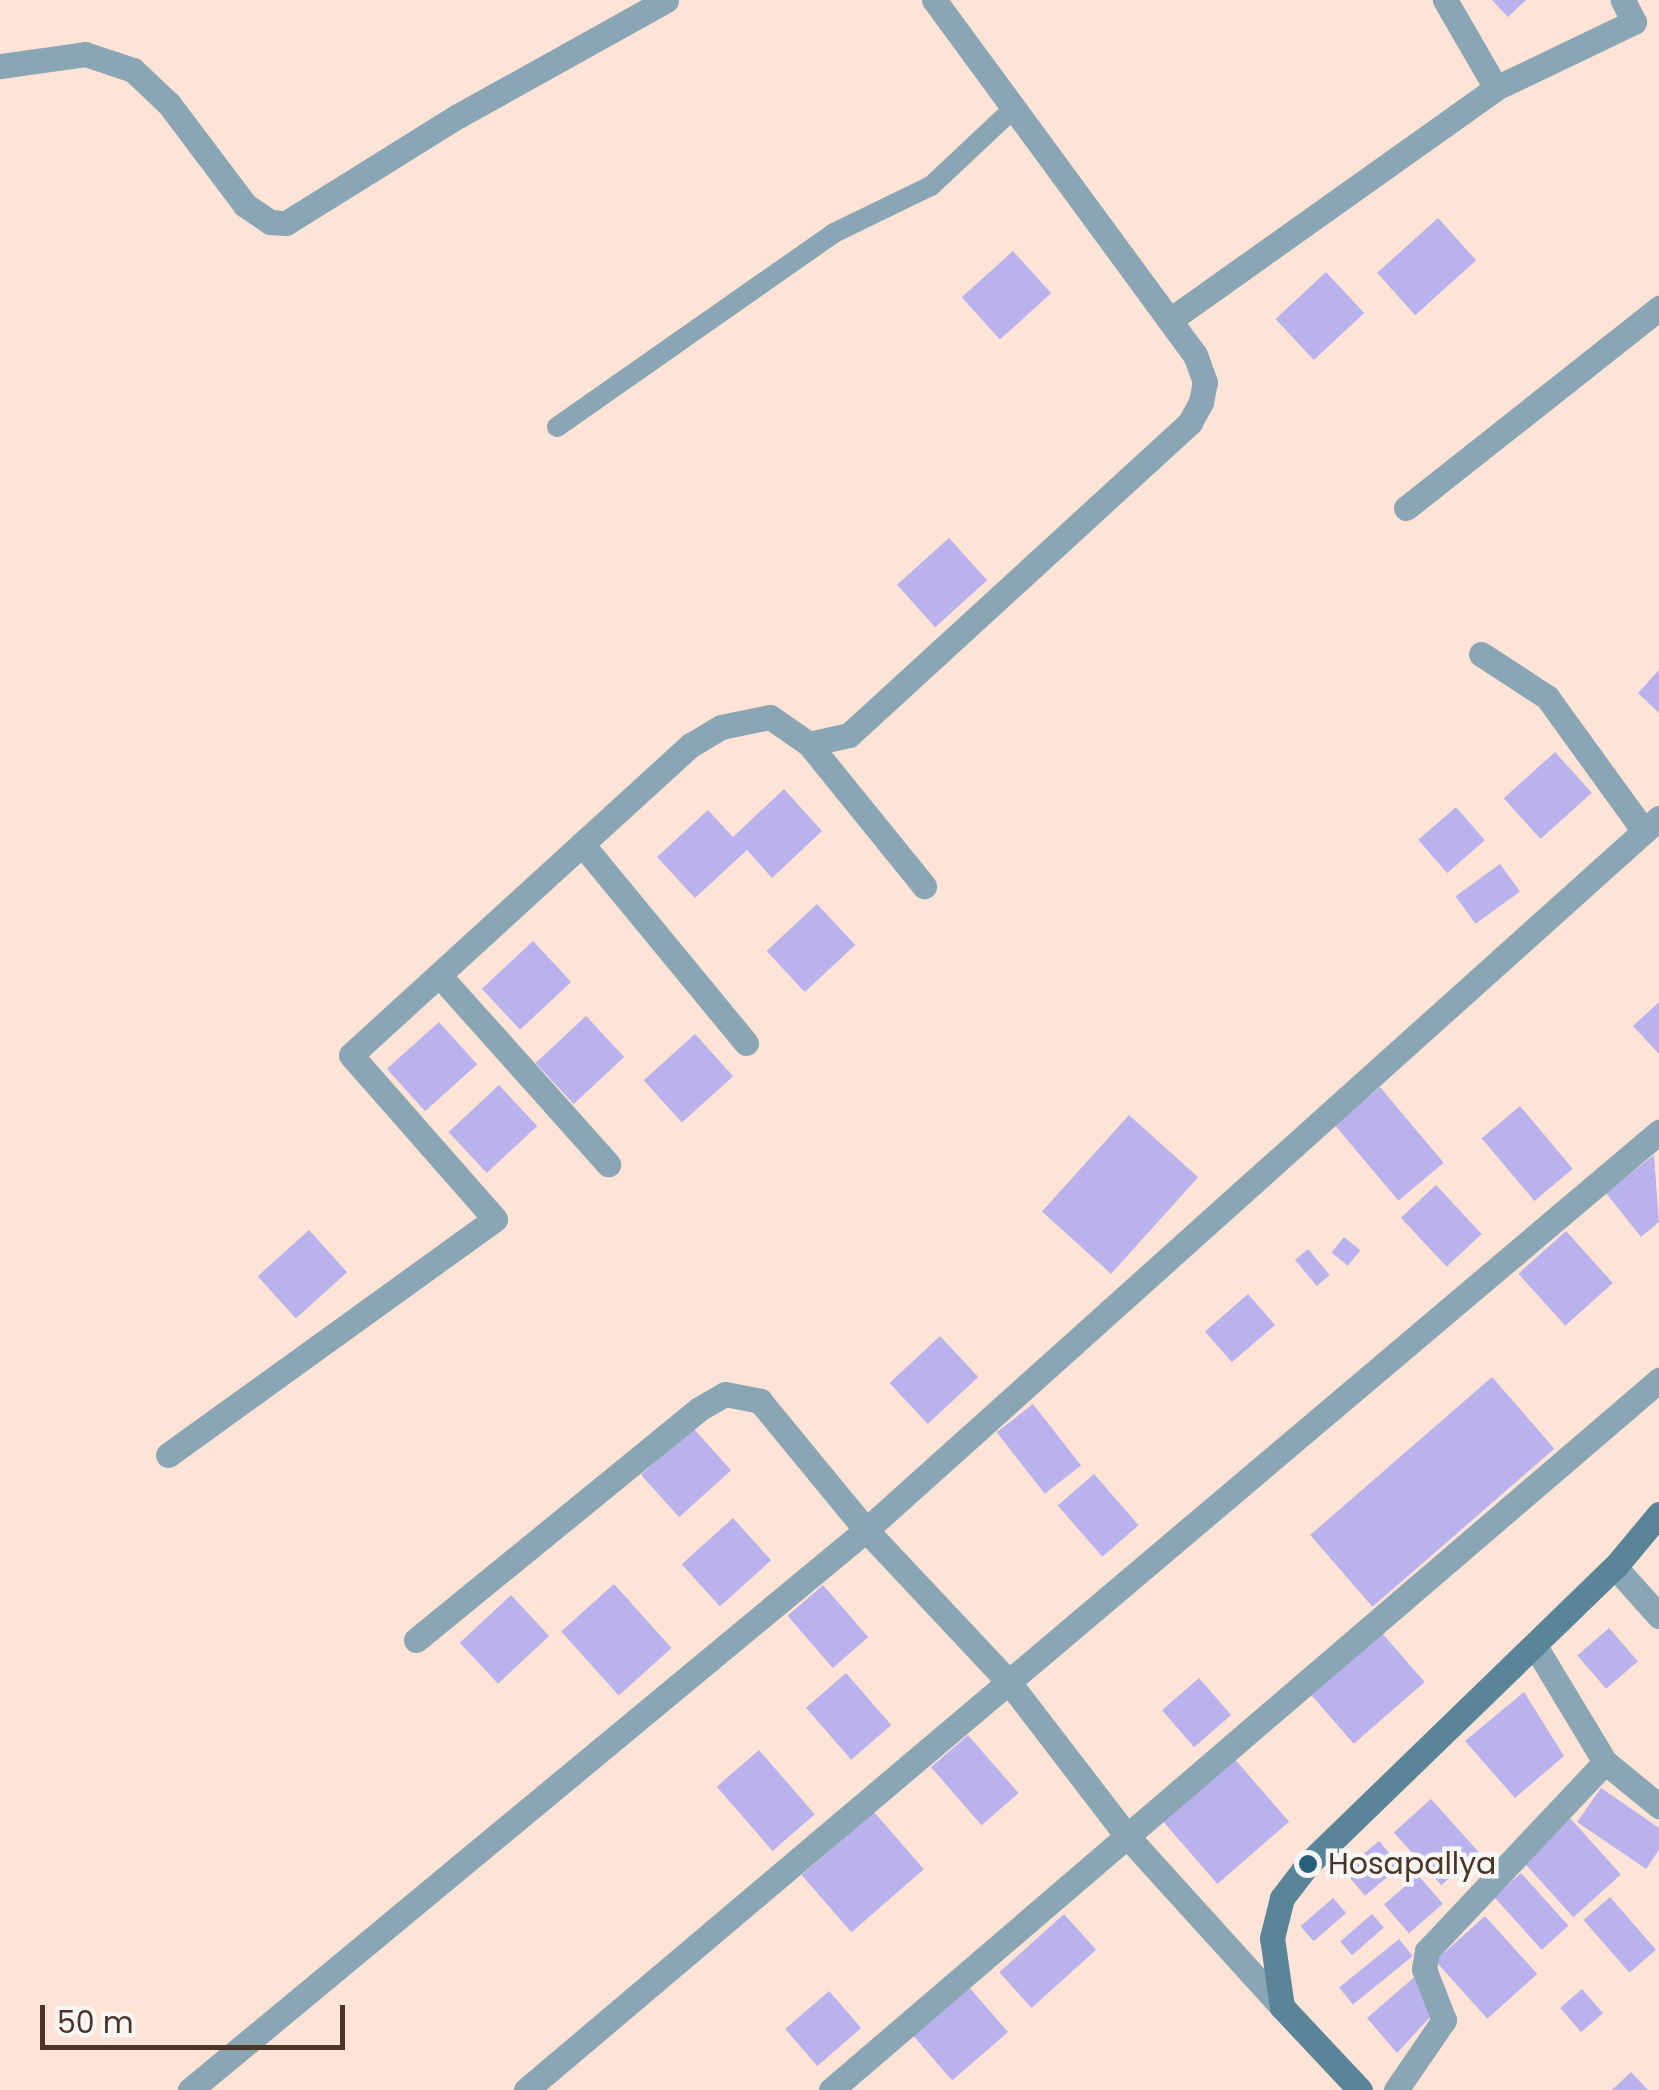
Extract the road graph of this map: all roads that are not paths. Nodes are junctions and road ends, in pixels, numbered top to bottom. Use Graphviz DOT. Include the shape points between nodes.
graph roads {
  1 [pos="666,0"];
  2 [pos="934,0"];
  3 [pos="1444,0"];
  4 [pos="1638,15"];
  5 [pos="0,66"];
  6 [pos="1496,88"];
  7 [pos="1014,109"];
  8 [pos="1659,308"];
  9 [pos="1170,320"];
  10 [pos="556,426"];
  11 [pos="1406,508"];
  12 [pos="1481,654"];
  13 [pos="809,744"];
  14 [pos="1651,824"];
  15 [pos="582,844"];
  16 [pos="924,886"];
  17 [pos="439,975"];
  18 [pos="746,1044"];
  19 [pos="1659,1132"];
  20 [pos="608,1164"];
  21 [pos="1659,1380"];
  22 [pos="168,1455"];
  23 [pos="1659,1514"];
  24 [pos="866,1530"];
  25 [pos="1615,1566"];
  26 [pos="1659,1616"];
  27 [pos="416,1640"];
  28 [pos="1535,1646"];
  29 [pos="1008,1681"];
  30 [pos="1605,1762"];
  31 [pos="1659,1806"];
  32 [pos="1126,1835"];
  33 [pos="1282,2007"];
  34 [pos="190,2090"];
  35 [pos="526,2090"];
  36 [pos="831,2090"];
  37 [pos="1360,2090"];
  38 [pos="1396,2090"];
  1 -- 5 [label="street" via="458,116 286,223 270,222 245,205 168,104 133,70 85,54"];
  2 -- 7 [label="street"];
  3 -- 6 [label="street"];
  4 -- 6 [label="street"];
  6 -- 9 [label="street"];
  7 -- 9 [label="street"];
  7 -- 10 [label="lane" via="930,186 834,233"];
  8 -- 11 [label="street"];
  9 -- 13 [label="street" via="1205,382 1190,422 849,735"];
  12 -- 14 [label="street" via="1547,697"];
  13 -- 15 [label="street" via="770,717 721,727 691,745"];
  13 -- 16 [label="street"];
  14 -- 24 [label="street"];
  15 -- 17 [label="street"];
  15 -- 18 [label="street"];
  17 -- 20 [label="street"];
  17 -- 22 [label="street" via="351,1055 495,1220"];
  19 -- 29 [label="street"];
  21 -- 32 [label="street"];
  23 -- 25 [label="main road"];
  24 -- 27 [label="street" via="760,1402 725,1394"];
  24 -- 29 [label="street"];
  24 -- 34 [label="street"];
  25 -- 26 [label="street"];
  25 -- 28 [label="main road"];
  28 -- 30 [label="street"];
  28 -- 33 [label="main road" via="1308,1864 1282,1898 1272,1938"];
  29 -- 32 [label="street"];
  29 -- 35 [label="street"];
  30 -- 31 [label="street"];
  30 -- 38 [label="street" via="1427,1951 1424,1969 1444,2020"];
  32 -- 33 [label="street"];
  32 -- 36 [label="street"];
  33 -- 37 [label="main road"];
}
